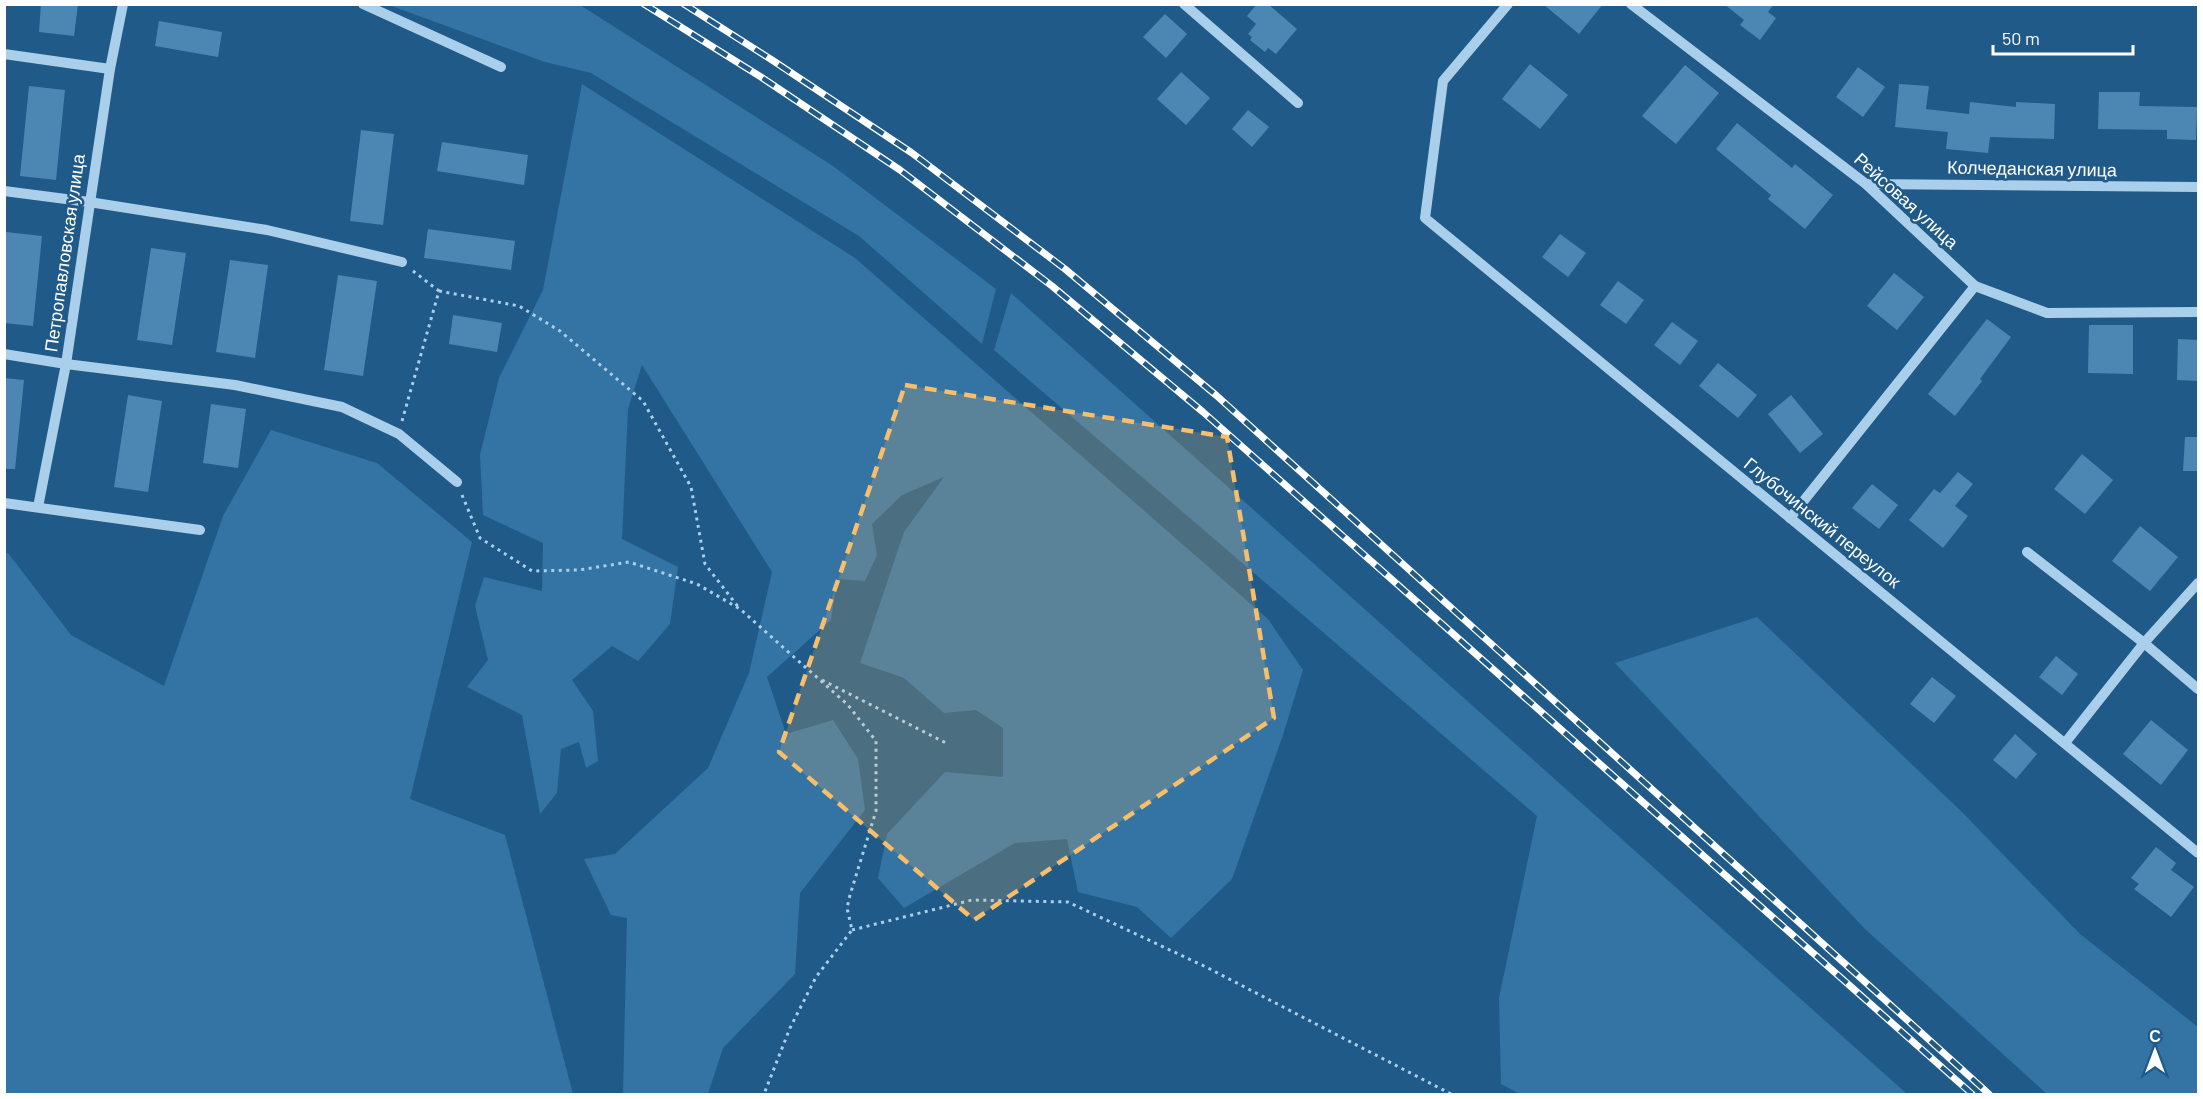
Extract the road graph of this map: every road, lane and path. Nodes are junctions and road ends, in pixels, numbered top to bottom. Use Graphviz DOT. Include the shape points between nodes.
graph roads {
  1 [pos="123,4"];
  2 [pos="363,4"];
  3 [pos="1184,4"];
  4 [pos="1508,4"];
  5 [pos="1631,4"];
  6 [pos="4,54"];
  7 [pos="501,67"];
  8 [pos="110,69"];
  9 [pos="1298,103"];
  10 [pos="1866,184"];
  11 [pos="2199,187"];
  12 [pos="4,191"];
  13 [pos="89,202"];
  14 [pos="402,262"];
  15 [pos="1975,286"];
  16 [pos="439,291"];
  17 [pos="2199,312"];
  18 [pos="4,354"];
  19 [pos="66,364"];
  20 [pos="399,434"];
  21 [pos="457,482"];
  22 [pos="4,503"];
  23 [pos="38,507"];
  24 [pos="1790,518"];
  25 [pos="200,530"];
  26 [pos="2026,552"];
  27 [pos="2199,583"];
  28 [pos="740,609"];
  29 [pos="2144,643"];
  30 [pos="818,678"];
  31 [pos="2199,689"];
  32 [pos="946,743"];
  33 [pos="2065,743"];
  34 [pos="2199,853"];
  35 [pos="852,930"];
  36 [pos="764,1095"];
  37 [pos="1451,1095"];
  1 -- 8 [label="street, Петропавловская улица"];
  2 -- 7 [label="street"];
  3 -- 9 [label="street"];
  4 -- 24 [label="street, Глубочинский переулок" via="1443,81 1425,218"];
  5 -- 10 [label="street, Рейсовая улица"];
  6 -- 8 [label="street"];
  8 -- 13 [label="street, Петропавловская улица"];
  10 -- 11 [label="street, Колчеданская улица"];
  10 -- 15 [label="street, Рейсовая улица"];
  12 -- 13 [label="street"];
  13 -- 14 [label="street" via="267,230"];
  13 -- 19 [label="street, Петропавловская улица"];
  14 -- 16 [label="path"];
  15 -- 17 [label="street, Рейсовая улица" via="2046,313"];
  15 -- 24 [label="street"];
  16 -- 20 [label="path"];
  16 -- 28 [label="path" via="519,306 560,331 643,401 691,487 705,564"];
  18 -- 19 [label="street"];
  19 -- 20 [label="street" via="235,385 342,407"];
  19 -- 23 [label="street, Петропавловская улица"];
  20 -- 21 [label="street"];
  21 -- 28 [label="path" via="480,538 532,571 579,570 629,562 697,584"];
  22 -- 23 [label="street"];
  23 -- 25 [label="street"];
  24 -- 33 [label="street, Глубочинский переулок"];
  26 -- 29 [label="street"];
  27 -- 29 [label="street"];
  28 -- 30 [label="path"];
  29 -- 31 [label="street"];
  29 -- 33 [label="street"];
  30 -- 32 [label="path"];
  30 -- 35 [label="path" via="848,705 876,741 876,811 849,901"];
  33 -- 34 [label="street, Глубочинский переулок"];
  35 -- 36 [label="path" via="816,976"];
  35 -- 37 [label="path" via="972,900 1068,902 1206,967"];
}
